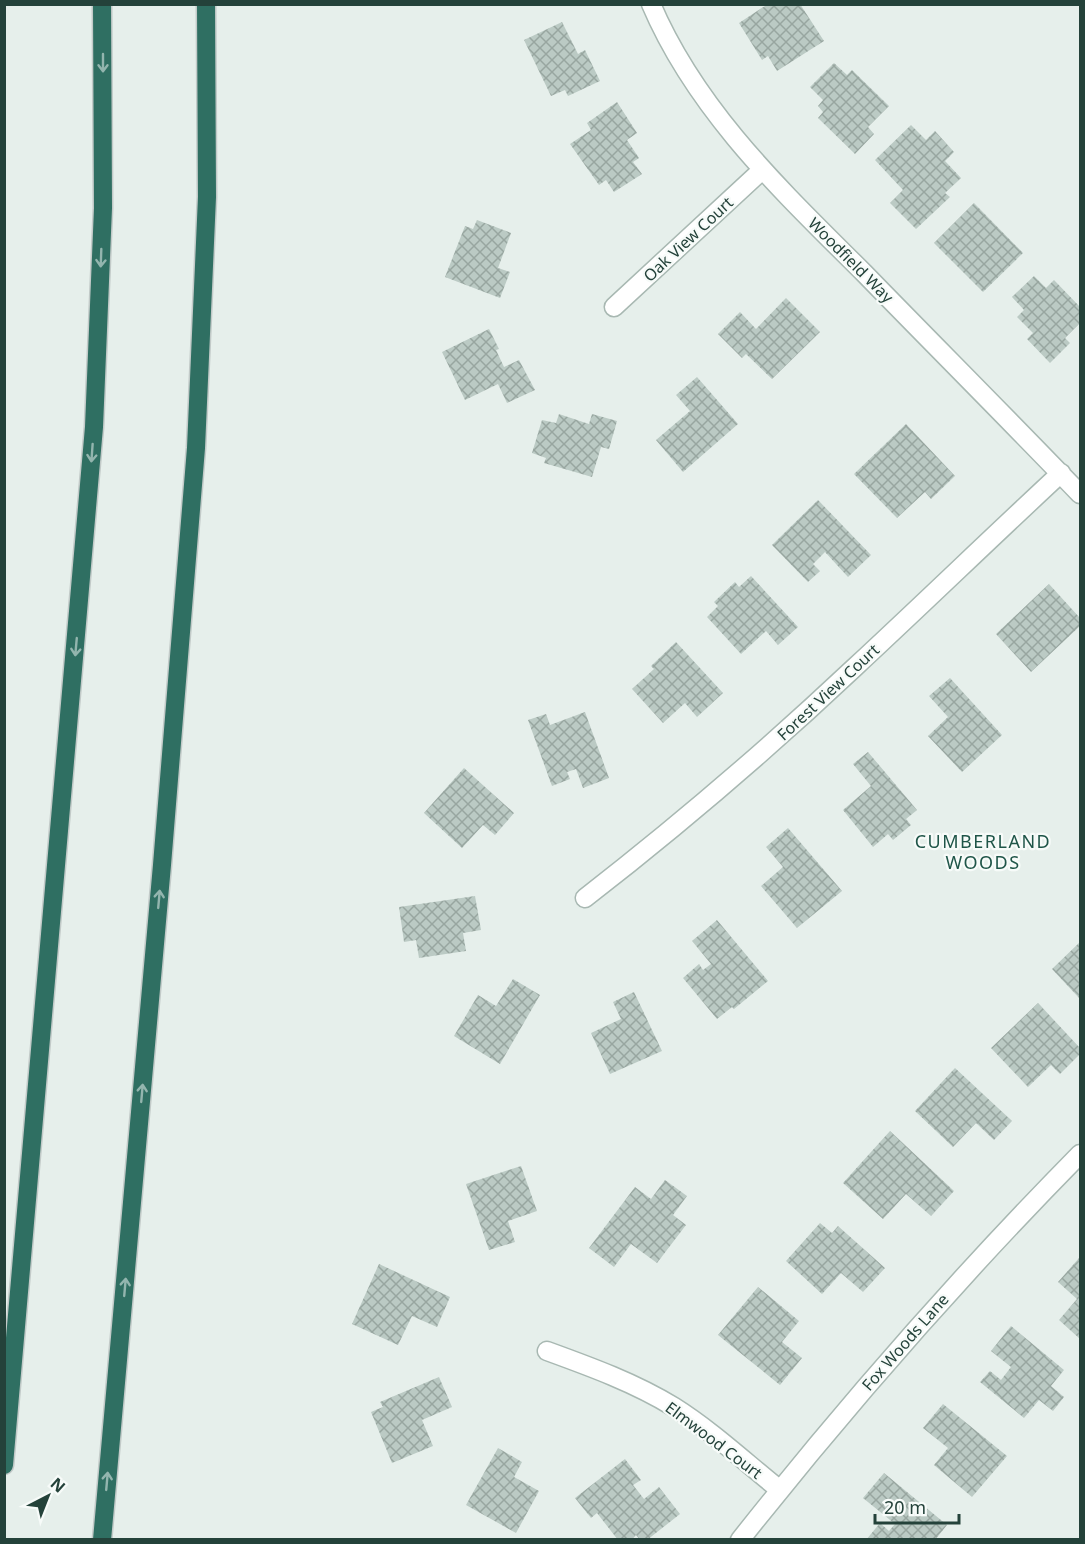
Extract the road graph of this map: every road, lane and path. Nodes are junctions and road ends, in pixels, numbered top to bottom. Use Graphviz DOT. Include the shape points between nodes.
graph roads {
  1 [pos="102,4"];
  2 [pos="206,4"];
  3 [pos="651,4"];
  4 [pos="762,170"];
  5 [pos="614,307"];
  6 [pos="1061,473"];
  7 [pos="1080,494"];
  8 [pos="585,898"];
  9 [pos="1080,1154"];
  10 [pos="548,1352"];
  11 [pos="4,1465"];
  12 [pos="780,1490"];
  13 [pos="102,1539"];
  14 [pos="740,1539"];
  1 -- 11 [label="highway, one-way" via="103,208 94,427"];
  13 -- 2 [label="highway, one-way" via="196,448 207,197"];
  3 -- 4 [label="street, Woodfield Way" via="688,74"];
  4 -- 5 [label="street, Oak View Court"];
  4 -- 6 [label="street, Woodfield Way"];
  6 -- 7 [label="street, Woodfield Way"];
  6 -- 8 [label="street, Forest View Court" via="777,739 661,839"];
  9 -- 12 [label="street, Fox Woods Lane" via="898,1349"];
  10 -- 12 [label="street, Elmwood Court" via="628,1383 673,1407"];
  12 -- 14 [label="street, Fox Woods Lane"];
}
